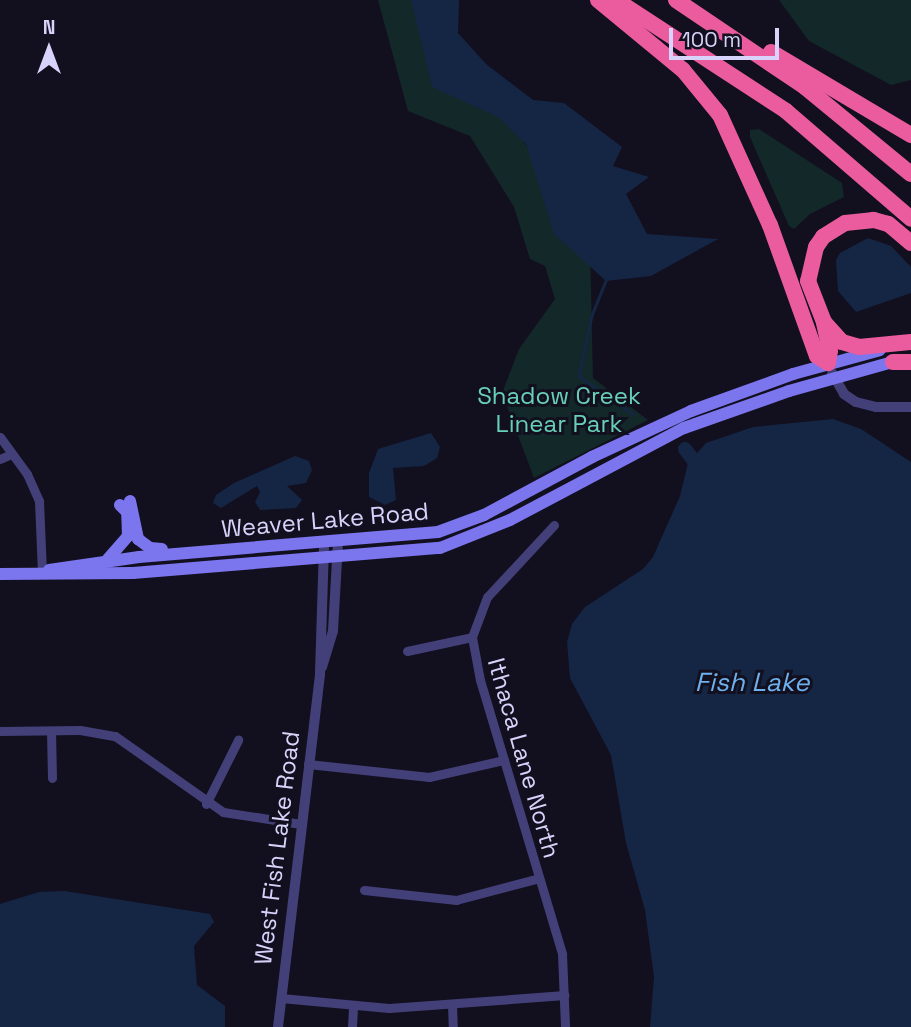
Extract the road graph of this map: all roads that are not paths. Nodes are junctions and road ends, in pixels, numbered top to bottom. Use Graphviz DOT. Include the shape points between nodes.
graph roads {
  1 [pos="597,0"];
  2 [pos="616,0"];
  3 [pos="677,0"];
  4 [pos="911,135"];
  5 [pos="911,174"];
  6 [pos="911,219"];
  7 [pos="911,232"];
  8 [pos="911,243"];
  9 [pos="808,281"];
  10 [pos="824,322"];
  11 [pos="911,342"];
  12 [pos="911,360"];
  13 [pos="893,362"];
  14 [pos="831,371"];
  15 [pos="911,407"];
  16 [pos="0,438"];
  17 [pos="11,453"];
  18 [pos="0,458"];
  19 [pos="554,525"];
  20 [pos="331,542"];
  21 [pos="197,552"];
  22 [pos="329,559"];
  23 [pos="107,560"];
  24 [pos="42,572"];
  25 [pos="0,574"];
  26 [pos="472,637"];
  27 [pos="407,651"];
  28 [pos="0,731"];
  29 [pos="51,731"];
  30 [pos="238,740"];
  31 [pos="503,760"];
  32 [pos="307,764"];
  33 [pos="52,778"];
  34 [pos="206,804"];
  35 [pos="301,824"];
  36 [pos="539,878"];
  37 [pos="364,890"];
  38 [pos="565,995"];
  39 [pos="281,998"];
  40 [pos="452,1004"];
  41 [pos="353,1006"];
  42 [pos="278,1027"];
  43 [pos="352,1027"];
  44 [pos="453,1027"];
  45 [pos="565,1027"];
  1 -- 14 [label="highway" via="683,70 720,116 770,225 817,356"];
  2 -- 6 [label="highway" via="786,111"];
  3 -- 4 [label="highway"];
  3 -- 5 [label="highway" via="805,87"];
  7 -- 9 [label="highway" via="882,215 834,221 809,245 803,261"];
  8 -- 9 [label="highway" via="888,224 874,220 845,223 816,247"];
  9 -- 10 [label="highway"];
  10 -- 11 [label="highway" via="832,334 852,346"];
  10 -- 14 [label="highway"];
  11 -- 14 [label="main road, Weaver Lake Road"];
  12 -- 13 [label="highway"];
  13 -- 14 [label="main road, Weaver Lake Road"];
  14 -- 15 [label="street" via="844,394 861,404"];
  14 -- 20 [label="main road, Weaver Lake Road" via="644,431 460,525 429,534"];
  14 -- 22 [label="main road, Weaver Lake Road" via="684,428 465,541 412,552"];
  16 -- 17 [label="street"];
  17 -- 18 [label="street"];
  17 -- 24 [label="street" via="39,501"];
  19 -- 26 [label="street, Ithaca Lane North" via="487,597"];
  20 -- 21 [label="main road, Weaver Lake Road"];
  20 -- 22 [label="street, West Fish Lake Road"];
  21 -- 23 [label="main road, Weaver Lake Road"];
  21 -- 23 [label="main road" via="144,544 125,503 128,536"];
  22 -- 24 [label="main road, Weaver Lake Road" via="133,573"];
  22 -- 32 [label="street, West Fish Lake Road"];
  23 -- 24 [label="main road, Weaver Lake Road"];
  24 -- 25 [label="main road, Weaver Lake Road"];
  26 -- 27 [label="street"];
  26 -- 31 [label="street, Ithaca Lane North"];
  28 -- 29 [label="street"];
  29 -- 33 [label="street"];
  29 -- 34 [label="street" via="96,731 131,744"];
  30 -- 34 [label="street"];
  31 -- 32 [label="street" via="429,777"];
  31 -- 36 [label="street, Ithaca Lane North"];
  32 -- 35 [label="street, West Fish Lake Road"];
  34 -- 35 [label="street" via="240,818"];
  35 -- 39 [label="street, West Fish Lake Road"];
  36 -- 37 [label="street" via="456,900"];
  36 -- 38 [label="street, Ithaca Lane North" via="562,954"];
  38 -- 40 [label="street"];
  38 -- 45 [label="street, Ithaca Lane North"];
  39 -- 41 [label="street"];
  39 -- 42 [label="street, West Fish Lake Road"];
  40 -- 41 [label="street"];
  40 -- 44 [label="street"];
  41 -- 43 [label="street"];
}
